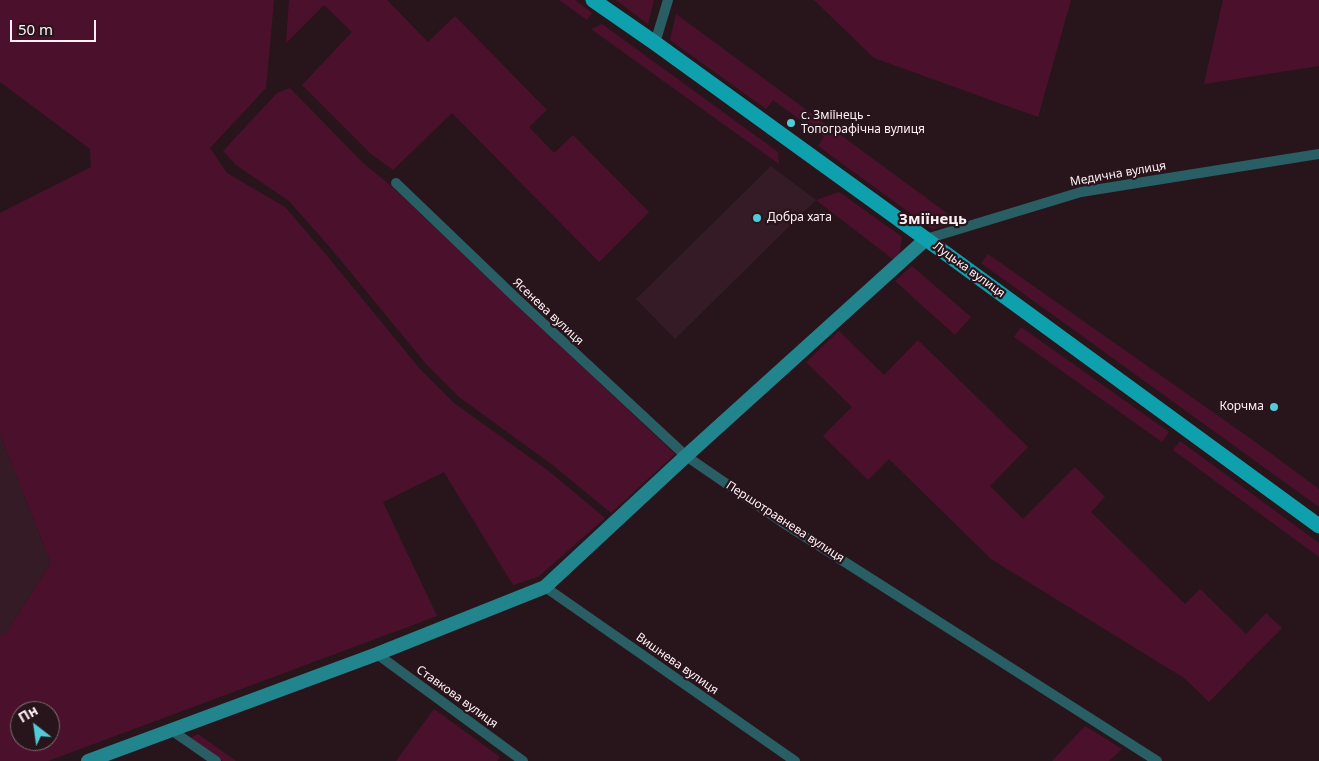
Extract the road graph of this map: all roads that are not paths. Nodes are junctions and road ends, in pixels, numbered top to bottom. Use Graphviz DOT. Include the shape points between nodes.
graph roads {
  1 [pos="593,0"];
  2 [pos="668,0"];
  3 [pos="656,43"];
  4 [pos="1319,154"];
  5 [pos="396,183"];
  6 [pos="926,239"];
  7 [pos="686,456"];
  8 [pos="1319,526"];
  9 [pos="545,588"];
  10 [pos="376,654"];
  11 [pos="171,730"];
  12 [pos="88,761"];
  13 [pos="216,761"];
  14 [pos="523,761"];
  15 [pos="795,761"];
  16 [pos="1157,761"];
  1 -- 3 [label="main road, Луцька вулиця"];
  2 -- 3 [label="street"];
  3 -- 6 [label="main road, Луцька вулиця"];
  4 -- 6 [label="street, Медична вулиця" via="1081,192"];
  5 -- 7 [label="street, Ясенева вулиця"];
  6 -- 7 [label="street"];
  6 -- 8 [label="main road, Луцька вулиця"];
  7 -- 9 [label="street"];
  7 -- 16 [label="street, Першотравнева вулиця" via="782,522"];
  9 -- 10 [label="street"];
  9 -- 15 [label="street, Вишнева вулиця"];
  10 -- 11 [label="street"];
  10 -- 14 [label="street, Ставкова вулиця"];
  11 -- 12 [label="street"];
  11 -- 13 [label="street"];
}
